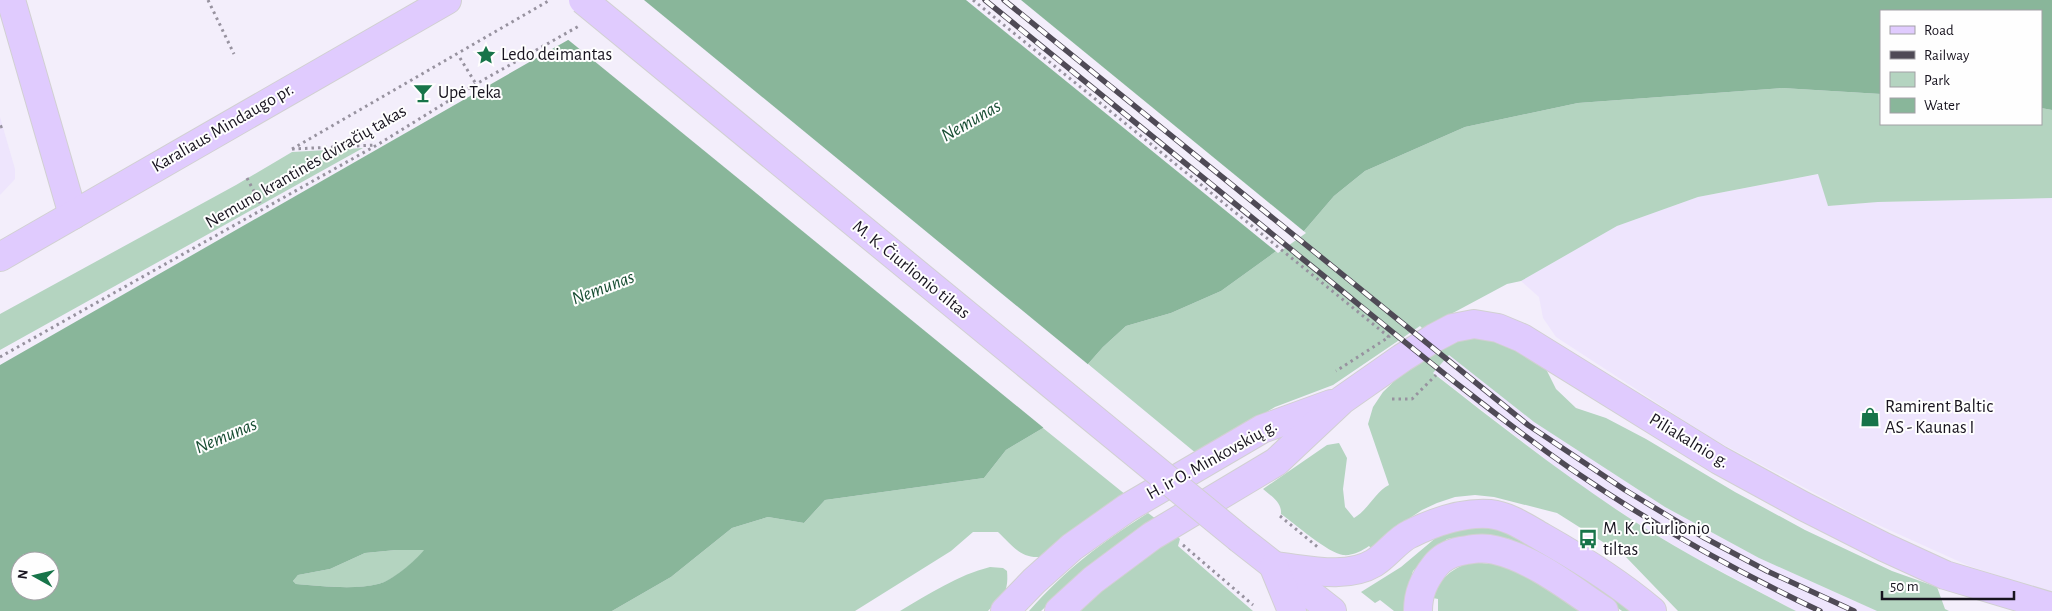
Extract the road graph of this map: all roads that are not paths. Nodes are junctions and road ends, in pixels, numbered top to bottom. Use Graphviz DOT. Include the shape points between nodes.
graph roads {
  1 [pos="11,0"];
  2 [pos="447,0"];
  3 [pos="583,12"];
  4 [pos="73,215"];
  5 [pos="0,257"];
  6 [pos="1342,400"];
  7 [pos="1274,566"];
  8 [pos="2052,607"];
  9 [pos="1005,611"];
  10 [pos="1059,611"];
  11 [pos="1292,611"];
  12 [pos="1332,611"];
  13 [pos="1418,611"];
  14 [pos="1604,611"];
  15 [pos="1652,611"];
  1 -- 4 [label="main road"];
  2 -- 4 [label="main road, Karaliaus Mindaugo pr."];
  3 -- 7 [label="main road, M. K. Čiurlionio tiltas, bridge"];
  4 -- 5 [label="main road, Karaliaus Mindaugo pr."];
  6 -- 8 [label="main road, Piliakalnio g." via="1444,333 1463,325 1498,328 1522,338 1719,460 1884,547 1945,575"];
  6 -- 9 [label="main road, H. ir O. Minkovskių g." via="1262,429 1127,508 1072,547"];
  6 -- 10 [label="main road, H. ir O. Minkovskių g." via="1276,462 1152,536 1093,580"];
  7 -- 11 [label="main road"];
  7 -- 12 [label="main road, M. K. Čiurlionio tiltas"];
  7 -- 15 [label="main road" via="1351,572 1373,564 1408,535 1464,515 1491,514 1511,520 1579,558"];
  13 -- 14 [label="main road" via="1420,591 1438,561 1476,548 1494,550 1525,562"];
}
